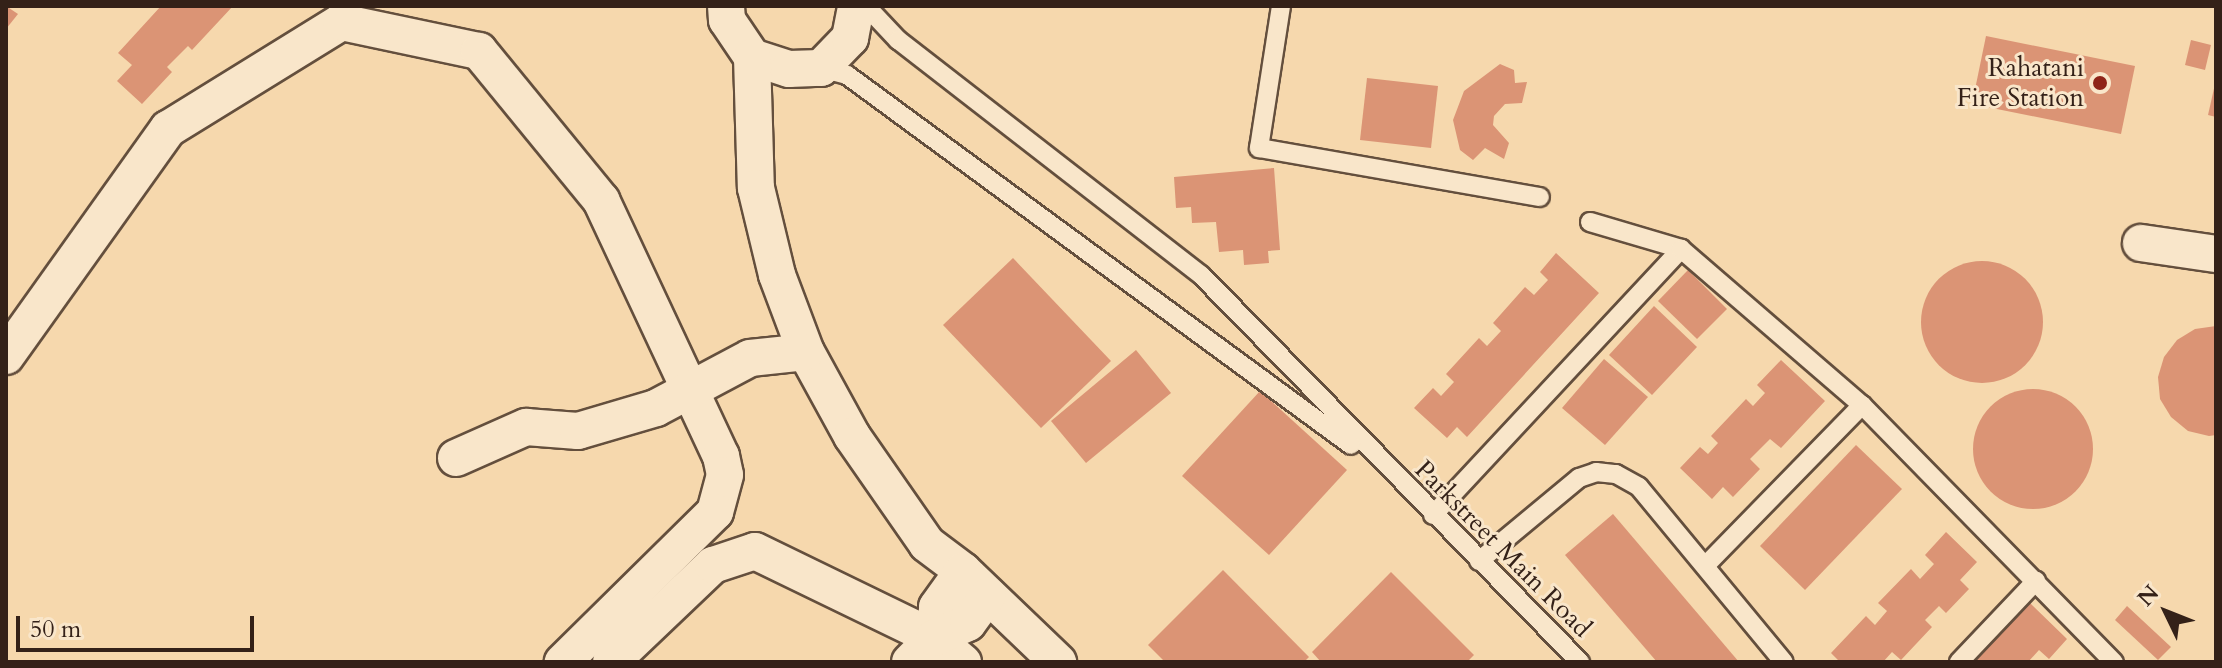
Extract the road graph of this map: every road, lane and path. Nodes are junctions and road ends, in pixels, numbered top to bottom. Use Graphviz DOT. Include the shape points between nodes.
graph roads {
  1 [pos="726,6"];
  2 [pos="856,6"];
  3 [pos="866,6"];
  4 [pos="1281,6"];
  5 [pos="752,57"];
  6 [pos="821,68"];
  7 [pos="1540,197"];
  8 [pos="1590,222"];
  9 [pos="2141,243"];
  10 [pos="1681,249"];
  11 [pos="2216,254"];
  12 [pos="806,352"];
  13 [pos="6,356"];
  14 [pos="690,393"];
  15 [pos="1862,405"];
  16 [pos="456,458"];
  17 [pos="1389,472"];
  18 [pos="1433,515"];
  19 [pos="1479,561"];
  20 [pos="1705,566"];
  21 [pos="2036,581"];
  22 [pos="976,583"];
  23 [pos="922,650"];
  24 [pos="563,662"];
  25 [pos="611,662"];
  26 [pos="963,662"];
  27 [pos="1058,662"];
  28 [pos="1580,662"];
  29 [pos="1784,662"];
  30 [pos="1959,662"];
  31 [pos="2114,662"];
  1 -- 5 [label="street" via="727,20"];
  2 -- 6 [label="street" via="850,38"];
  3 -- 17 [label="lane" via="898,40 1201,275"];
  4 -- 7 [label="lane" via="1259,148"];
  5 -- 6 [label="street" via="789,69"];
  5 -- 12 [label="street" via="756,188 777,275"];
  6 -- 17 [label="lane" via="847,75"];
  8 -- 10 [label="lane"];
  9 -- 11 [label="street"];
  10 -- 15 [label="lane"];
  10 -- 18 [label="lane"];
  12 -- 14 [label="street" via="750,358"];
  12 -- 22 [label="street" via="852,436 927,544"];
  13 -- 14 [label="street" via="168,129 341,22 479,51 601,200"];
  14 -- 16 [label="street" via="578,431 526,427"];
  14 -- 24 [label="street" via="725,475 715,512"];
  15 -- 20 [label="lane"];
  15 -- 21 [label="lane"];
  17 -- 18 [label="lane, Parkstreet Main Road"];
  18 -- 19 [label="lane, Parkstreet Main Road"];
  19 -- 20 [label="lane" via="1579,478 1596,472 1616,474 1639,487"];
  19 -- 28 [label="lane, Parkstreet Main Road"];
  20 -- 29 [label="lane"];
  21 -- 30 [label="lane"];
  21 -- 31 [label="lane"];
  22 -- 23 [label="street" via="968,623"];
  22 -- 27 [label="street"];
  23 -- 25 [label="street" via="755,551 713,565"];
  23 -- 26 [label="street"];
}
